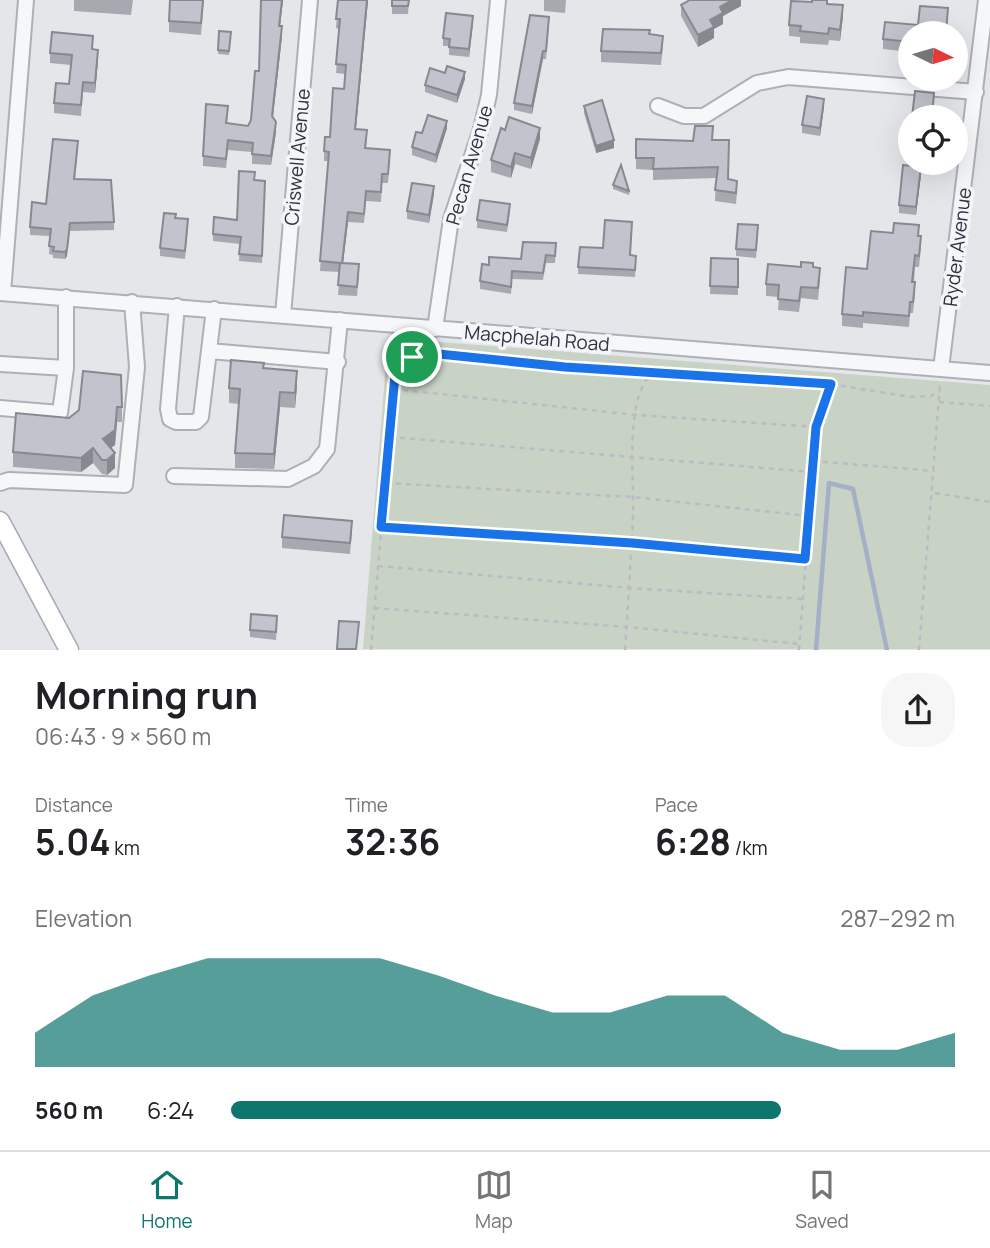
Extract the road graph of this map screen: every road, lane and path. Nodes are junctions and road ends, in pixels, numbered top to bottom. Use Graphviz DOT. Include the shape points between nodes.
graph roads {
  1 [pos="26,0"];
  2 [pos="310,0"];
  3 [pos="498,0"];
  4 [pos="986,0"];
  5 [pos="976,92"];
  6 [pos="659,106"];
  7 [pos="1,293"];
  8 [pos="66,297"];
  9 [pos="132,302"];
  10 [pos="177,306"];
  11 [pos="214,309"];
  12 [pos="283,315"];
  13 [pos="340,320"];
  14 [pos="435,329"];
  15 [pos="209,351"];
  16 [pos="338,362"];
  17 [pos="0,363"];
  18 [pos="66,368"];
  19 [pos="941,369"];
  20 [pos="670,372"];
  21 [pos="990,373"];
  22 [pos="831,384"];
  23 [pos="393,389"];
  24 [pos="940,391"];
  25 [pos="939,402"];
  26 [pos="990,407"];
  27 [pos="0,408"];
  28 [pos="636,415"];
  29 [pos="816,427"];
  30 [pos="389,437"];
  31 [pos="633,460"];
  32 [pos="813,461"];
  33 [pos="935,471"];
  34 [pos="812,472"];
  35 [pos="174,476"];
  36 [pos="0,483"];
  37 [pos="385,483"];
  38 [pos="934,492"];
  39 [pos="634,497"];
  40 [pos="990,502"];
  41 [pos="808,516"];
  42 [pos="0,521"];
  43 [pos="381,527"];
  44 [pos="632,543"];
  45 [pos="805,559"];
  46 [pos="378,566"];
  47 [pos="629,588"];
  48 [pos="802,599"];
  49 [pos="374,608"];
  50 [pos="627,627"];
  51 [pos="799,644"];
  52 [pos="69,649"];
  53 [pos="371,649"];
  54 [pos="625,649"];
  55 [pos="799,649"];
  56 [pos="919,649"];
  1 -- 7 [label="street"];
  2 -- 12 [label="street, Criswell Avenue"];
  3 -- 14 [label="street, Pecan Avenue" via="489,95 450,219"];
  4 -- 5 [label="street, Ryder Avenue"];
  5 -- 6 [label="street" via="788,77 757,83 704,116 684,116"];
  5 -- 19 [label="street, Ryder Avenue"];
  7 -- 8 [label="street, Macphelah Road"];
  8 -- 9 [label="street, Macphelah Road"];
  8 -- 18 [label="street"];
  9 -- 10 [label="street, Macphelah Road"];
  9 -- 36 [label="street" via="137,367 125,485"];
  10 -- 11 [label="street, Macphelah Road"];
  10 -- 15 [label="street" via="170,419 197,422 201,418"];
  11 -- 12 [label="street, Macphelah Road"];
  11 -- 15 [label="street"];
  12 -- 13 [label="street, Macphelah Road"];
  13 -- 14 [label="street, Macphelah Road"];
  13 -- 16 [label="street"];
  14 -- 19 [label="street, Macphelah Road"];
  15 -- 16 [label="street"];
  16 -- 35 [label="street" via="327,449 314,466 288,479"];
  17 -- 18 [label="street"];
  18 -- 27 [label="street" via="60,413"];
  19 -- 21 [label="street, Macphelah Road"];
  19 -- 24 [label="path"];
  20 -- 22 [label="path"];
  20 -- 23 [label="path" via="429,353 403,365 395,375"];
  20 -- 28 [label="path" via="646,380"];
  22 -- 24 [label="path" via="911,397"];
  22 -- 29 [label="path"];
  23 -- 28 [label="path"];
  23 -- 30 [label="path"];
  24 -- 25 [label="path"];
  25 -- 26 [label="path"];
  25 -- 33 [label="path"];
  28 -- 29 [label="path"];
  28 -- 31 [label="path"];
  29 -- 32 [label="path"];
  30 -- 31 [label="path"];
  30 -- 37 [label="path"];
  31 -- 34 [label="path"];
  31 -- 39 [label="path"];
  32 -- 33 [label="path"];
  32 -- 34 [label="path"];
  33 -- 38 [label="path"];
  34 -- 41 [label="path"];
  37 -- 39 [label="path"];
  37 -- 43 [label="path"];
  38 -- 40 [label="path"];
  38 -- 56 [label="path"];
  39 -- 41 [label="path"];
  39 -- 44 [label="path"];
  41 -- 45 [label="path"];
  42 -- 52 [label="main road"];
  43 -- 44 [label="path"];
  43 -- 46 [label="path"];
  44 -- 45 [label="path"];
  44 -- 47 [label="path"];
  45 -- 48 [label="path"];
  46 -- 47 [label="path"];
  46 -- 49 [label="path"];
  47 -- 48 [label="path"];
  47 -- 50 [label="path"];
  48 -- 51 [label="path"];
  49 -- 50 [label="path"];
  49 -- 53 [label="path"];
  50 -- 51 [label="path"];
  50 -- 54 [label="path"];
  51 -- 55 [label="path"];
}
